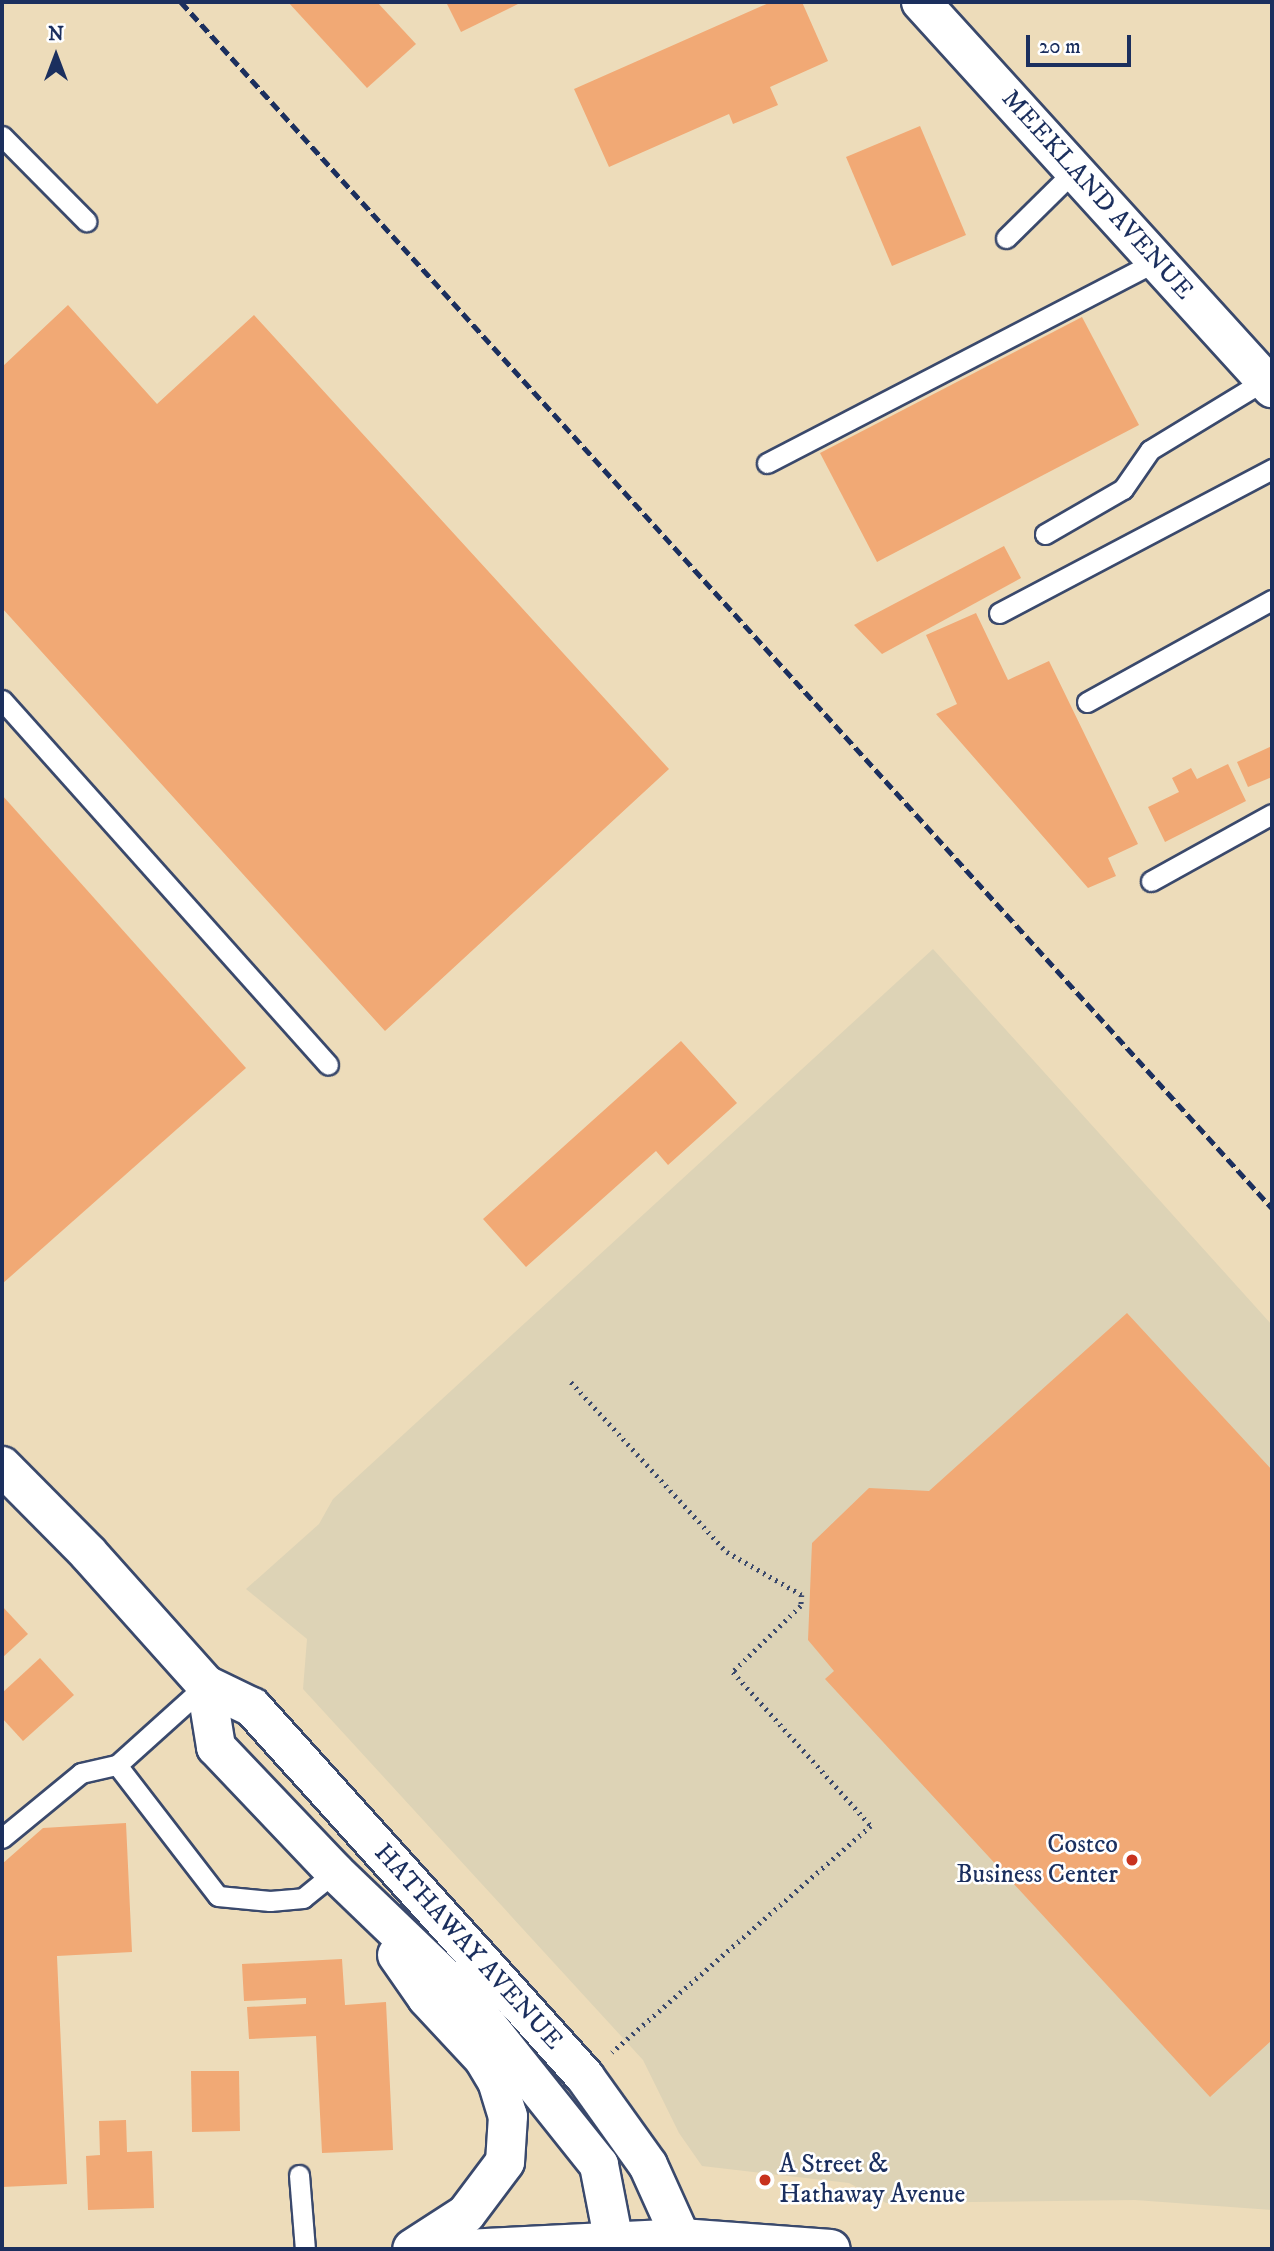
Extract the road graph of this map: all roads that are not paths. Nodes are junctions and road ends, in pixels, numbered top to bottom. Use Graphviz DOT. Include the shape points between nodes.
graph roads {
  1 [pos="921,2"];
  2 [pos="2,136"];
  3 [pos="1074,170"];
  4 [pos="86,220"];
  5 [pos="1006,237"];
  6 [pos="1157,261"];
  7 [pos="1269,384"];
  8 [pos="767,463"];
  9 [pos="1272,469"];
  10 [pos="1045,534"];
  11 [pos="1272,600"];
  12 [pos="999,613"];
  13 [pos="2,700"];
  14 [pos="1087,702"];
  15 [pos="1272,814"];
  16 [pos="1151,881"];
  17 [pos="328,1064"];
  18 [pos="2,1466"];
  19 [pos="206,1685"];
  20 [pos="117,1765"];
  21 [pos="2,1838"];
  22 [pos="344,1880"];
  23 [pos="299,2175"];
  24 [pos="680,2244"];
  25 [pos="617,2246"];
  26 [pos="305,2249"];
  27 [pos="411,2249"];
  28 [pos="466,2249"];
  29 [pos="831,2249"];
  1 -- 3 [label="street, MEEKLAND AVENUE"];
  2 -- 4 [label="lane"];
  3 -- 5 [label="lane"];
  3 -- 6 [label="street, MEEKLAND AVENUE"];
  6 -- 7 [label="street, MEEKLAND AVENUE"];
  6 -- 8 [label="lane"];
  7 -- 10 [label="lane" via="1150,450 1124,489"];
  9 -- 12 [label="lane"];
  11 -- 14 [label="lane"];
  13 -- 17 [label="lane"];
  15 -- 16 [label="lane"];
  18 -- 19 [label="street, HATHAWAY AVENUE" via="88,1553"];
  19 -- 20 [label="lane"];
  19 -- 22 [label="street, HATHAWAY AVENUE" via="216,1747"];
  19 -- 24 [label="street, HATHAWAY AVENUE" via="252,1707 585,2077 648,2165"];
  20 -- 21 [label="lane" via="81,1773"];
  20 -- 22 [label="lane" via="218,1896 270,1901 303,1898"];
  22 -- 25 [label="street, HATHAWAY AVENUE" via="498,2034 599,2165"];
  22 -- 27 [label="street" via="427,1998 483,2058 497,2081 508,2116 505,2162 466,2214"];
  23 -- 26 [label="lane"];
  24 -- 25 [label="street"];
  24 -- 29 [label="street"];
  25 -- 28 [label="street"];
}
